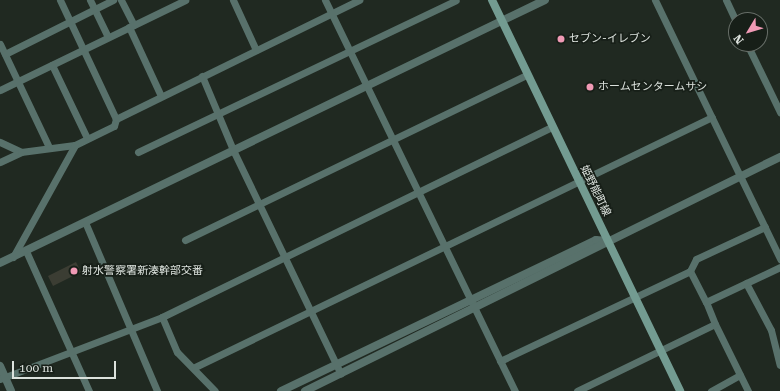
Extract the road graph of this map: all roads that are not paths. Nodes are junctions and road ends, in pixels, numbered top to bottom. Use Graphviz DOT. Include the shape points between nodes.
graph roads {
  1 [pos="60,0"];
  2 [pos="90,0"];
  3 [pos="112,0"];
  4 [pos="121,0"];
  5 [pos="185,0"];
  6 [pos="233,0"];
  7 [pos="325,0"];
  8 [pos="359,0"];
  9 [pos="456,0"];
  10 [pos="492,0"];
  11 [pos="545,0"];
  12 [pos="655,0"];
  13 [pos="726,0"];
  14 [pos="94,9"];
  15 [pos="732,12"];
  16 [pos="331,14"];
  17 [pos="70,21"];
  18 [pos="501,21"];
  19 [pos="131,26"];
  20 [pos="108,37"];
  21 [pos="0,44"];
  22 [pos="83,49"];
  23 [pos="256,50"];
  24 [pos="348,52"];
  25 [pos="751,52"];
  26 [pos="5,54"];
  27 [pos="52,65"];
  28 [pos="527,75"];
  29 [pos="202,76"];
  30 [pos="18,81"];
  31 [pos="365,87"];
  32 [pos="0,90"];
  33 [pos="161,96"];
  34 [pos="780,112"];
  35 [pos="218,113"];
  36 [pos="712,117"];
  37 [pos="116,119"];
  38 [pos="552,127"];
  39 [pos="87,138"];
  40 [pos="392,140"];
  41 [pos="0,142"];
  42 [pos="75,145"];
  43 [pos="49,147"];
  44 [pos="21,152"];
  45 [pos="138,152"];
  46 [pos="234,152"];
  47 [pos="780,157"];
  48 [pos="0,162"];
  49 [pos="741,176"];
  50 [pos="578,181"];
  51 [pos="418,193"];
  52 [pos="259,203"];
  53 [pos="85,222"];
  54 [pos="765,227"];
  55 [pos="185,240"];
  56 [pos="607,240"];
  57 [pos="444,246"];
  58 [pos="26,251"];
  59 [pos="285,256"];
  60 [pos="13,257"];
  61 [pos="780,259"];
  62 [pos="0,263"];
  63 [pos="780,267"];
  64 [pos="690,271"];
  65 [pos="746,283"];
  66 [pos="634,297"];
  67 [pos="706,302"];
  68 [pos="472,305"];
  69 [pos="312,311"];
  70 [pos="162,317"];
  71 [pos="716,324"];
  72 [pos="131,330"];
  73 [pos="661,350"];
  74 [pos="73,352"];
  75 [pos="500,361"];
  76 [pos="337,365"];
  77 [pos="780,365"];
  78 [pos="0,366"];
  79 [pos="195,367"];
  80 [pos="341,374"];
  81 [pos="740,376"];
  82 [pos="3,378"];
  83 [pos="300,387"];
  84 [pos="11,391"];
  85 [pos="89,391"];
  86 [pos="157,391"];
  87 [pos="215,391"];
  88 [pos="281,391"];
  89 [pos="305,391"];
  90 [pos="514,391"];
  91 [pos="577,391"];
  92 [pos="680,391"];
  93 [pos="711,391"];
  94 [pos="748,391"];
  1 -- 17 [label="street"];
  2 -- 14 [label="street"];
  3 -- 14 [label="street"];
  4 -- 19 [label="street"];
  5 -- 19 [label="street"];
  6 -- 23 [label="street"];
  7 -- 16 [label="street"];
  8 -- 16 [label="street"];
  9 -- 24 [label="street"];
  10 -- 18 [label="main road, 姫野能町線"];
  11 -- 18 [label="street"];
  12 -- 36 [label="street"];
  13 -- 15 [label="street"];
  14 -- 17 [label="street"];
  14 -- 20 [label="street"];
  16 -- 23 [label="street"];
  16 -- 24 [label="street"];
  17 -- 22 [label="street"];
  17 -- 26 [label="street"];
  18 -- 28 [label="main road, 姫野能町線"];
  18 -- 31 [label="street"];
  19 -- 20 [label="street"];
  19 -- 33 [label="street"];
  20 -- 22 [label="street"];
  21 -- 26 [label="street"];
  22 -- 27 [label="street"];
  22 -- 37 [label="street"];
  23 -- 29 [label="street"];
  24 -- 31 [label="street"];
  24 -- 35 [label="street"];
  25 -- 34 [label="street"];
  26 -- 30 [label="street"];
  27 -- 30 [label="street"];
  27 -- 39 [label="street"];
  28 -- 38 [label="main road, 姫野能町線"];
  28 -- 40 [label="street"];
  29 -- 33 [label="street"];
  29 -- 35 [label="street"];
  30 -- 32 [label="street"];
  30 -- 43 [label="street"];
  31 -- 40 [label="street"];
  31 -- 46 [label="street"];
  33 -- 37 [label="street"];
  35 -- 45 [label="street"];
  35 -- 46 [label="street"];
  36 -- 49 [label="street"];
  36 -- 50 [label="street"];
  37 -- 39 [label="street" via="114,126"];
  38 -- 50 [label="main road, 姫野能町線"];
  38 -- 51 [label="street"];
  39 -- 42 [label="street"];
  40 -- 51 [label="street"];
  40 -- 52 [label="street"];
  41 -- 44 [label="street"];
  42 -- 43 [label="street"];
  42 -- 60 [label="street"];
  43 -- 44 [label="street"];
  44 -- 48 [label="street"];
  46 -- 52 [label="street"];
  46 -- 53 [label="street"];
  47 -- 49 [label="street"];
  49 -- 54 [label="street"];
  49 -- 56 [label="street"];
  50 -- 56 [label="main road, 姫野能町線"];
  50 -- 57 [label="street"];
  51 -- 57 [label="street"];
  51 -- 59 [label="street"];
  52 -- 55 [label="street"];
  52 -- 59 [label="street"];
  53 -- 58 [label="street"];
  53 -- 72 [label="street"];
  54 -- 61 [label="street"];
  54 -- 64 [label="street" via="696,259"];
  56 -- 66 [label="main road, 姫野能町線"];
  56 -- 68 [label="street"];
  57 -- 68 [label="street"];
  57 -- 69 [label="street"];
  58 -- 60 [label="street"];
  58 -- 74 [label="street"];
  59 -- 69 [label="street"];
  59 -- 70 [label="street"];
  60 -- 62 [label="street"];
  63 -- 65 [label="street"];
  64 -- 66 [label="street"];
  64 -- 67 [label="street"];
  65 -- 67 [label="street"];
  65 -- 77 [label="street" via="771,330"];
  66 -- 73 [label="main road, 姫野能町線"];
  66 -- 75 [label="street"];
  67 -- 71 [label="street"];
  68 -- 75 [label="street"];
  68 -- 76 [label="street"];
  68 -- 80 [label="street"];
  69 -- 76 [label="street"];
  69 -- 79 [label="street"];
  70 -- 72 [label="street"];
  70 -- 79 [label="street" via="177,352"];
  71 -- 73 [label="street"];
  71 -- 81 [label="street"];
  72 -- 74 [label="street"];
  72 -- 86 [label="street"];
  73 -- 91 [label="street"];
  73 -- 92 [label="main road, 姫野能町線"];
  74 -- 82 [label="street"];
  74 -- 85 [label="street"];
  75 -- 90 [label="street"];
  76 -- 80 [label="street"];
  76 -- 83 [label="street"];
  78 -- 82 [label="street"];
  79 -- 87 [label="street"];
  80 -- 89 [label="street"];
  81 -- 93 [label="street"];
  81 -- 94 [label="street"];
  82 -- 84 [label="street"];
  83 -- 88 [label="street"];
}
